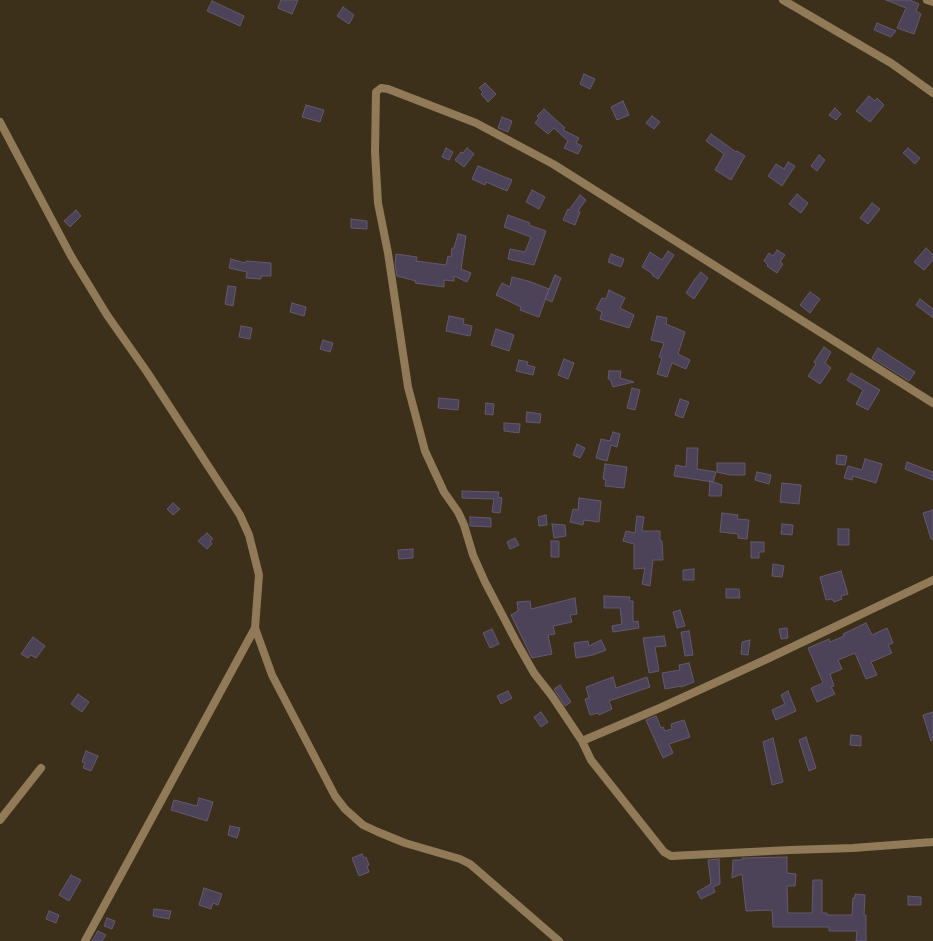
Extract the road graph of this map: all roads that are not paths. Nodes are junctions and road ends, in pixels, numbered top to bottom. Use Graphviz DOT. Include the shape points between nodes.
graph roads {
  1 [pos="783,0"];
  2 [pos="927,0"];
  3 [pos="933,2"];
  4 [pos="933,93"];
  5 [pos="0,122"];
  6 [pos="933,403"];
  7 [pos="933,580"];
  8 [pos="255,628"];
  9 [pos="582,741"];
  10 [pos="41,768"];
  11 [pos="0,820"];
  12 [pos="933,842"];
  13 [pos="85,941"];
  14 [pos="559,941"];
  1 -- 4 [label="street" via="891,63"];
  2 -- 3 [label="street"];
  5 -- 8 [label="street" via="71,256 240,515 249,535 259,575"];
  6 -- 9 [label="street" via="553,164 476,123 388,89 378,89 375,96 375,152 378,203 408,387 425,451 444,492 458,512 485,582 517,643 534,673"];
  7 -- 9 [label="street" via="662,707"];
  8 -- 13 [label="street"];
  8 -- 14 [label="street" via="272,675 335,796 345,809 363,825 378,832 470,864"];
  9 -- 12 [label="street" via="591,760 664,852 672,856"];
  10 -- 11 [label="street"];
}
